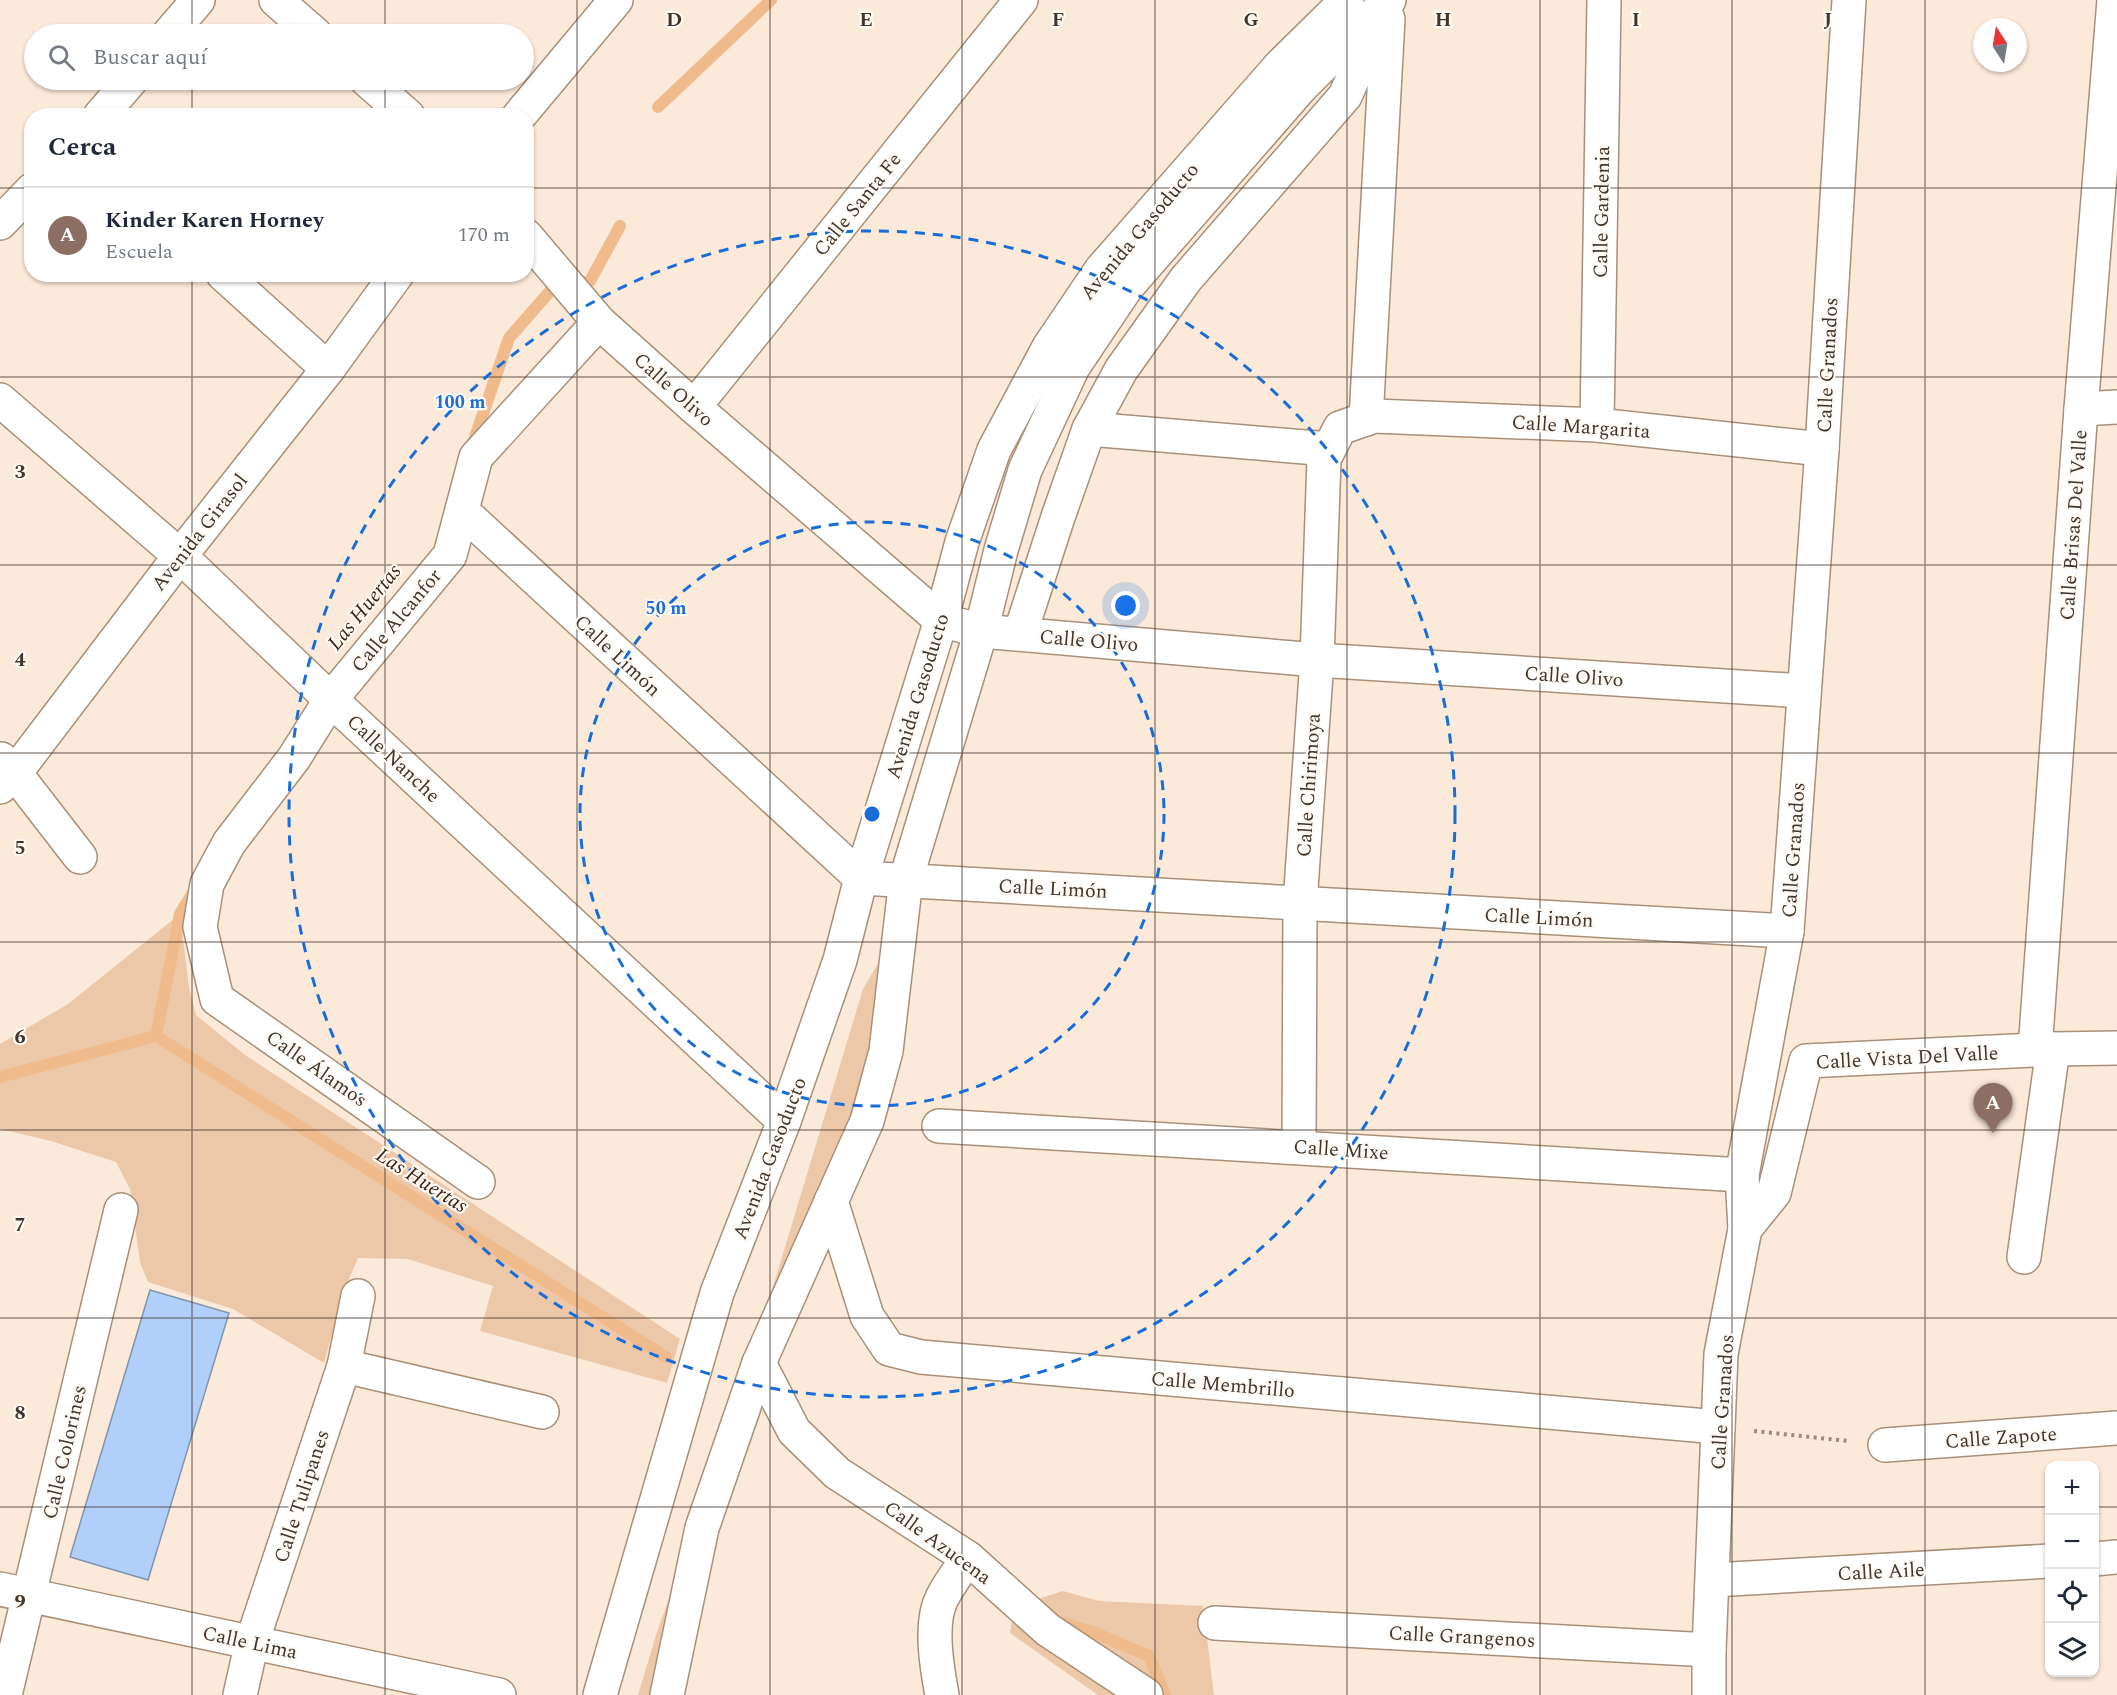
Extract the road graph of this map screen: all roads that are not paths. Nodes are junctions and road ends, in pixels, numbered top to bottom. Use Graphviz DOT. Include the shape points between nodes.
graph roads {
  1 [pos="198,0"];
  2 [pos="276,0"];
  3 [pos="616,0"];
  4 [pos="1021,0"];
  5 [pos="1347,0"];
  6 [pos="1389,0"];
  7 [pos="1604,0"];
  8 [pos="1849,0"];
  9 [pos="2114,0"];
  10 [pos="178,24"];
  11 [pos="304,24"];
  12 [pos="122,90"];
  13 [pos="378,90"];
  14 [pos="107,108"];
  15 [pos="399,108"];
  16 [pos="526,108"];
  17 [pos="24,198"];
  18 [pos="0,223"];
  19 [pos="534,245"];
  20 [pos="232,282"];
  21 [pos="390,282"];
  22 [pos="592,314"];
  23 [pos="328,369"];
  24 [pos="0,400"];
  25 [pos="694,407"];
  26 [pos="2117,407"];
  27 [pos="2081,409"];
  28 [pos="1598,425"];
  29 [pos="1089,429"];
  30 [pos="1345,432"];
  31 [pos="1822,449"];
  32 [pos="462,511"];
  33 [pos="180,556"];
  34 [pos="941,620"];
  35 [pos="981,631"];
  36 [pos="1020,634"];
  37 [pos="1317,660"];
  38 [pos="1804,691"];
  39 [pos="330,698"];
  40 [pos="5,773"];
  41 [pos="80,857"];
  42 [pos="861,878"];
  43 [pos="906,879"];
  44 [pos="1300,903"];
  45 [pos="200,927"];
  46 [pos="1787,931"];
  47 [pos="2117,1048"];
  48 [pos="2044,1049"];
  49 [pos="784,1121"];
  50 [pos="939,1126"];
  51 [pos="1299,1147"];
  52 [pos="1742,1174"];
  53 [pos="478,1182"];
  54 [pos="831,1201"];
  55 [pos="121,1209"];
  56 [pos="1744,1229"];
  57 [pos="2024,1257"];
  58 [pos="358,1296"];
  59 [pos="759,1363"];
  60 [pos="344,1366"];
  61 [pos="542,1412"];
  62 [pos="1718,1427"];
  63 [pos="2117,1428"];
  64 [pos="1885,1445"];
  65 [pos="2117,1557"];
  66 [pos="968,1558"];
  67 [pos="2099,1559"];
  68 [pos="2045,1561"];
  69 [pos="1713,1580"];
  70 [pos="15,1593"];
  71 [pos="1215,1623"];
  72 [pos="252,1642"];
  73 [pos="1709,1650"];
  74 [pos="677,1687"];
  75 [pos="5,1695"];
  76 [pos="240,1695"];
  77 [pos="499,1695"];
  78 [pos="600,1695"];
  79 [pos="942,1695"];
  80 [pos="1146,1695"];
  81 [pos="1709,1695"];
  1 -- 10 [label="street"];
  2 -- 11 [label="street"];
  3 -- 16 [label="street"];
  4 -- 25 [label="street, Calle Santa Fe"];
  5 -- 34 [label="street, Avenida Gasoducto" via="1280,66 1101,270 1048,347 993,450"];
  6 -- 29 [label="street" via="1345,96 1186,279 1121,370"];
  6 -- 30 [label="street, Calle Chirimoya"];
  6 -- 35 [label="street, Avenida Gasoducto" via="1302,86 1125,288 1073,367 1025,470"];
  7 -- 28 [label="street, Calle Gardenia"];
  8 -- 31 [label="street, Calle Granados"];
  9 -- 27 [label="street, Calle Brisas Del Valle"];
  12 -- 14 [label="street"];
  13 -- 15 [label="street"];
  17 -- 18 [label="street"];
  19 -- 22 [label="street, Calle Olivo"];
  20 -- 23 [label="street"];
  21 -- 23 [label="street, Avenida Girasol"];
  22 -- 25 [label="street, Calle Olivo"];
  22 -- 32 [label="street, Calle Alcanfor" via="476,457"];
  23 -- 33 [label="street, Avenida Girasol"];
  24 -- 33 [label="street, Calle Nanche"];
  25 -- 34 [label="street, Calle Olivo"];
  26 -- 27 [label="street"];
  27 -- 48 [label="street, Calle Brisas Del Valle"];
  28 -- 30 [label="street, Calle Margarita" via="1374,416"];
  28 -- 31 [label="street, Calle Margarita"];
  29 -- 30 [label="street, Calle Margarita"];
  29 -- 36 [label="street"];
  30 -- 37 [label="street, Calle Chirimoya" via="1324,459"];
  31 -- 38 [label="street, Calle Granados"];
  32 -- 39 [label="street, Calle Alcanfor" via="450,555"];
  32 -- 42 [label="street, Calle Limón"];
  33 -- 39 [label="street, Calle Nanche"];
  33 -- 40 [label="street, Avenida Girasol"];
  34 -- 35 [label="street, Calle Olivo"];
  34 -- 42 [label="street, Avenida Gasoducto"];
  35 -- 36 [label="street, Calle Olivo"];
  35 -- 43 [label="street, Avenida Gasoducto"];
  36 -- 37 [label="street, Calle Olivo"];
  37 -- 38 [label="street, Calle Olivo"];
  37 -- 44 [label="street, Calle Chirimoya"];
  38 -- 46 [label="street, Calle Granados"];
  39 -- 45 [label="street, Calle Alcanfor" via="294,758 229,843 207,884"];
  39 -- 49 [label="street, Calle Nanche"];
  40 -- 41 [label="street"];
  42 -- 43 [label="street, Calle Limón"];
  42 -- 49 [label="street, Avenida Gasoducto" via="840,960"];
  43 -- 44 [label="street, Calle Limón"];
  43 -- 54 [label="street, Avenida Gasoducto" via="886,1051 867,1121"];
  44 -- 46 [label="street, Calle Limón"];
  44 -- 51 [label="street, Calle Chirimoya"];
  45 -- 53 [label="street, Calle Álamos" via="216,999"];
  46 -- 52 [label="street, Calle Granados"];
  47 -- 48 [label="street, Calle Vista Del Valle"];
  48 -- 56 [label="street, Calle Vista Del Valle" via="1806,1060 1774,1193"];
  48 -- 57 [label="street, Calle Brisas Del Valle"];
  49 -- 78 [label="street, Avenida Gasoducto" via="717,1293"];
  50 -- 51 [label="street, Calle Mixe"];
  51 -- 52 [label="street, Calle Mixe"];
  52 -- 56 [label="street, Calle Granados"];
  54 -- 59 [label="street, Avenida Gasoducto"];
  54 -- 62 [label="street, Calle Membrillo" via="867,1316 889,1349 900,1352 921,1357"];
  55 -- 70 [label="street, Calle Colorines"];
  56 -- 62 [label="street, Calle Granados" via="1721,1354"];
  58 -- 60 [label="street, Calle Tulipanes"];
  59 -- 66 [label="street, Calle Azucena" via="794,1431 837,1473"];
  59 -- 74 [label="street, Avenida Gasoducto" via="702,1528"];
  60 -- 61 [label="street"];
  60 -- 72 [label="street, Calle Tulipanes"];
  62 -- 69 [label="street, Calle Granados"];
  63 -- 64 [label="street, Calle Zapote"];
  65 -- 67 [label="street"];
  66 -- 79 [label="street" via="941,1600 935,1631"];
  66 -- 80 [label="street, Calle Azucena" via="1048,1630"];
  68 -- 69 [label="street, Calle Aile"];
  69 -- 73 [label="street, Calle Granados"];
  70 -- 72 [label="street, Calle Lima"];
  70 -- 75 [label="street, Calle Colorines"];
  71 -- 73 [label="street, Calle Grangenos"];
  72 -- 76 [label="street, Calle Tulipanes"];
  72 -- 77 [label="street, Calle Lima"];
  73 -- 81 [label="street, Calle Granados"];
}
